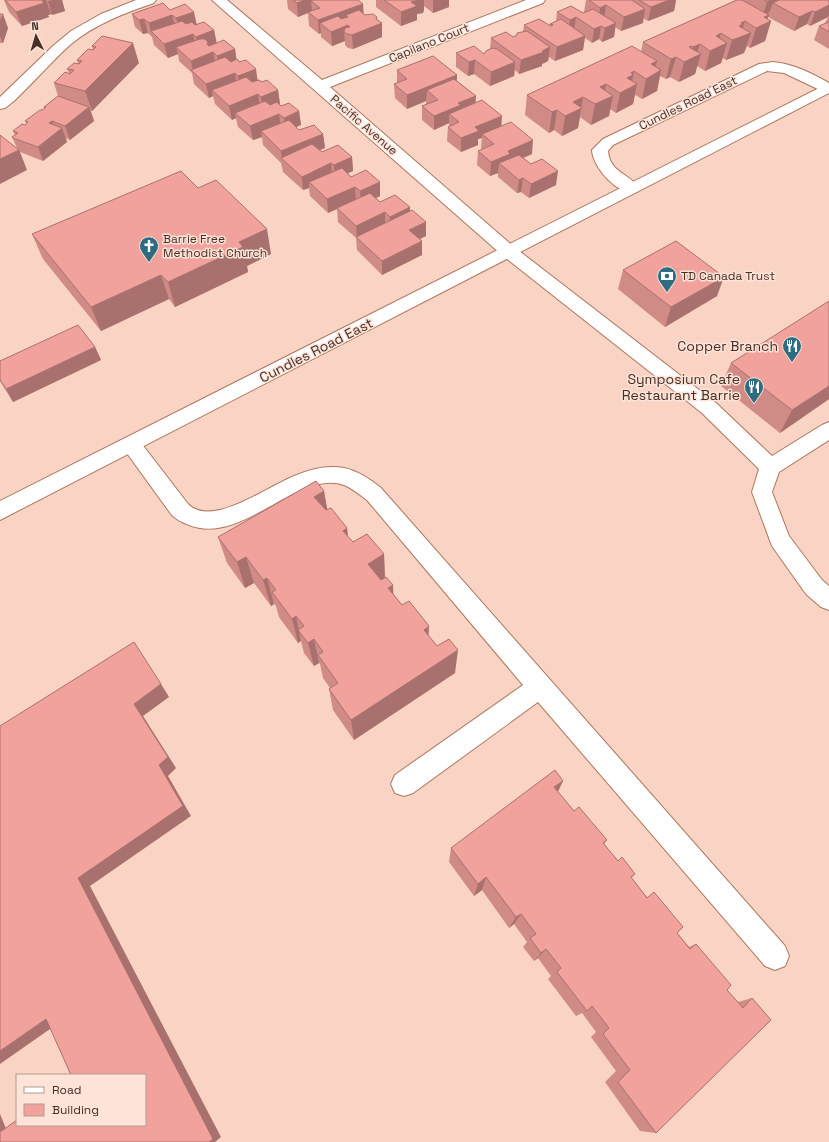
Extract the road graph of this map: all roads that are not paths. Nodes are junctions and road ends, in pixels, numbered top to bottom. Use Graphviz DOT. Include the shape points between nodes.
graph roads {
  1 [pos="149,0"];
  2 [pos="219,0"];
  3 [pos="538,0"];
  4 [pos="320,86"];
  5 [pos="828,87"];
  6 [pos="0,105"];
  7 [pos="631,188"];
  8 [pos="508,251"];
  9 [pos="829,430"];
  10 [pos="131,445"];
  11 [pos="770,467"];
  12 [pos="0,511"];
  13 [pos="829,600"];
  14 [pos="540,687"];
  15 [pos="404,784"];
  16 [pos="775,956"];
  1 -- 6 [label="street" via="99,21 68,40"];
  2 -- 4 [label="street, Pacific Avenue"];
  3 -- 4 [label="street, Capilano Court"];
  4 -- 8 [label="street, Pacific Avenue"];
  5 -- 7 [label="street, Cundles Road East"];
  5 -- 7 [label="street, Cundles Road East" via="791,69 764,67 608,142 600,150 601,162"];
  7 -- 8 [label="street, Cundles Road East"];
  8 -- 10 [label="street, Cundles Road East"];
  8 -- 11 [label="street, Pacific Avenue" via="709,408"];
  9 -- 11 [label="street"];
  10 -- 12 [label="street, Cundles Road East"];
  10 -- 14 [label="street" via="184,514 199,520 216,521 234,516 309,478 328,474 343,476 360,483 374,494"];
  11 -- 13 [label="street" via="762,492 780,540 814,587"];
  14 -- 15 [label="street"];
  14 -- 16 [label="street"];
}
